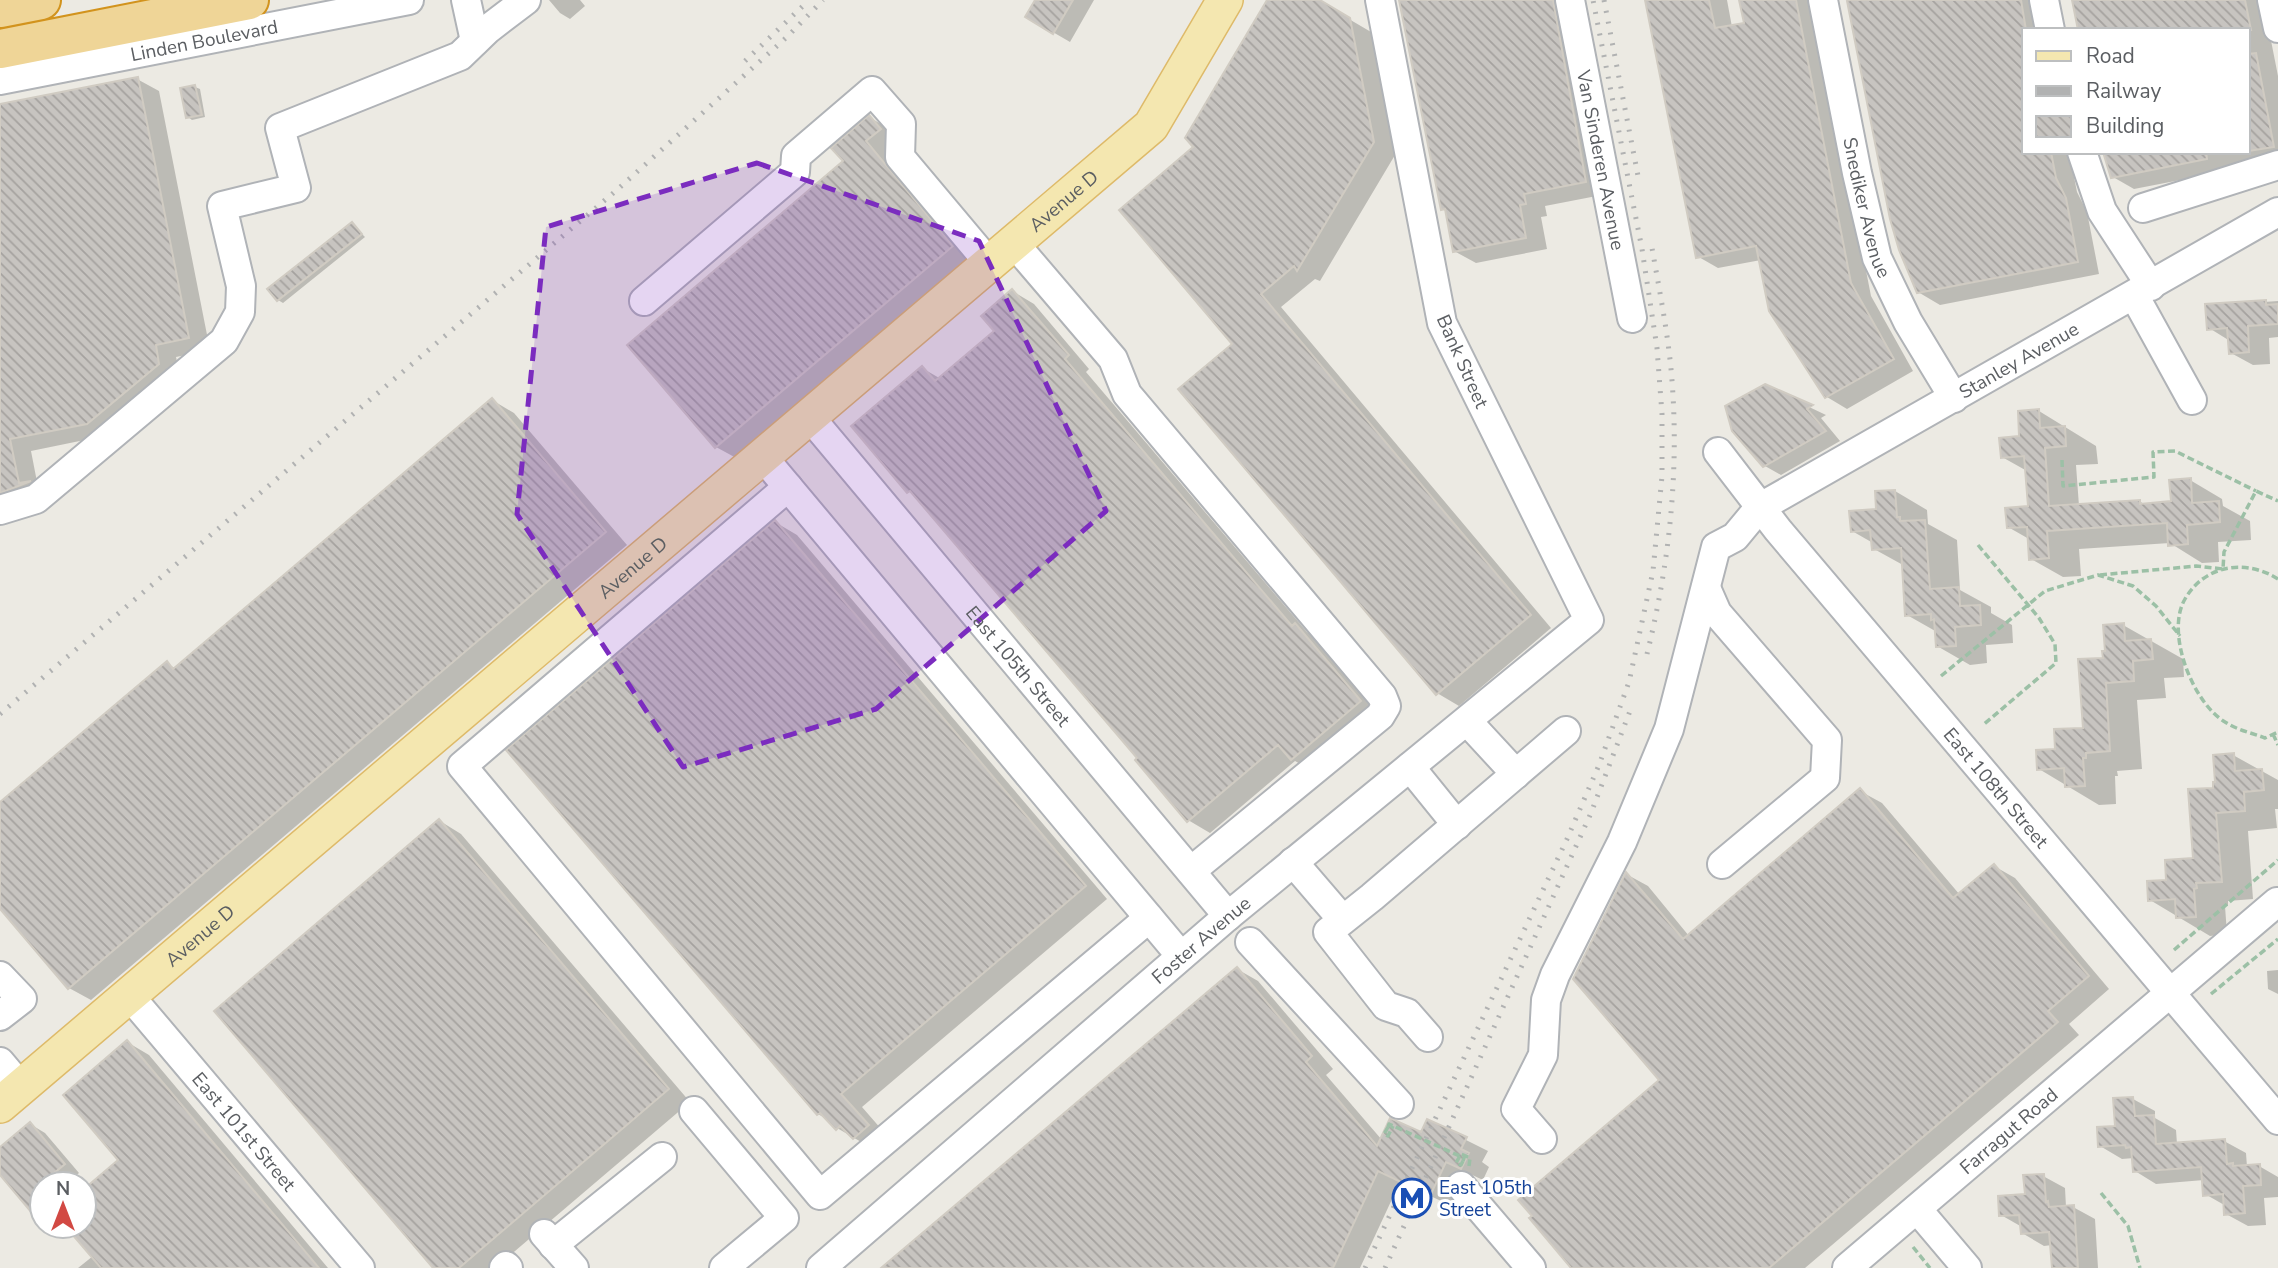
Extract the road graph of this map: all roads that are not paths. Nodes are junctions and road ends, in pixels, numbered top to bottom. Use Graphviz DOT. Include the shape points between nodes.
graph roads {
  1 [pos="16,0"];
  2 [pos="41,0"];
  3 [pos="249,0"];
  4 [pos="409,0"];
  5 [pos="467,0"];
  6 [pos="526,0"];
  7 [pos="1225,0"];
  8 [pos="1380,0"];
  9 [pos="1570,0"];
  10 [pos="1823,0"];
  11 [pos="2044,0"];
  12 [pos="2272,0"];
  13 [pos="0,7"];
  14 [pos="2050,28"];
  15 [pos="2278,28"];
  16 [pos="475,41"];
  17 [pos="0,49"];
  18 [pos="0,80"];
  19 [pos="2083,154"];
  20 [pos="2278,165"];
  21 [pos="2143,208"];
  22 [pos="2278,212"];
  23 [pos="1001,252"];
  24 [pos="2142,290"];
  25 [pos="644,301"];
  26 [pos="1632,318"];
  27 [pos="1954,398"];
  28 [pos="2192,400"];
  29 [pos="809,416"];
  30 [pos="1718,452"];
  31 [pos="762,456"];
  32 [pos="788,487"];
  33 [pos="1759,508"];
  34 [pos="0,510"];
  35 [pos="1706,589"];
  36 [pos="1589,620"];
  37 [pos="1467,720"];
  38 [pos="1566,731"];
  39 [pos="1409,767"];
  40 [pos="1516,774"];
  41 [pos="1457,825"];
  42 [pos="1293,862"];
  43 [pos="1722,864"];
  44 [pos="1191,872"];
  45 [pos="2277,902"];
  46 [pos="1228,916"];
  47 [pos="1149,918"];
  48 [pos="1342,919"];
  49 [pos="1250,942"];
  50 [pos="1181,956"];
  51 [pos="0,976"];
  52 [pos="2170,993"];
  53 [pos="128,994"];
  54 [pos="0,1016"];
  55 [pos="1428,1037"];
  56 [pos="7,1084"];
  57 [pos="694,1111"];
  58 [pos="1395,1116"];
  59 [pos="2278,1120"];
  60 [pos="1542,1139"];
  61 [pos="662,1157"];
  62 [pos="1462,1166"];
  63 [pos="1916,1209"];
  64 [pos="360,1268"];
  65 [pos="574,1268"];
  66 [pos="724,1268"];
  67 [pos="821,1268"];
  68 [pos="1531,1268"];
  69 [pos="1847,1268"];
  70 [pos="1967,1268"];
  1 -- 13 [label="highway"];
  2 -- 13 [label="highway"];
  3 -- 17 [label="highway, Linden Boulevard"];
  4 -- 18 [label="street, Linden Boulevard"];
  5 -- 16 [label="street"];
  6 -- 16 [label="street"];
  7 -- 23 [label="main road, Avenue D" via="1151,125"];
  8 -- 36 [label="street, Bank Street" via="1442,323"];
  9 -- 26 [label="street, Van Sinderen Avenue"];
  10 -- 27 [label="street, Snediker Avenue" via="1878,258 1908,322"];
  11 -- 14 [label="street"];
  12 -- 15 [label="street"];
  16 -- 34 [label="street" via="460,56 280,128 296,188 222,206 241,286 240,312 224,341 36,499"];
  19 -- 24 [label="street" via="2102,211"];
  20 -- 21 [label="street"];
  22 -- 24 [label="street, Stanley Avenue"];
  23 -- 25 [label="street" via="900,157 901,124 872,91 796,156 795,172"];
  23 -- 29 [label="main road, Avenue D"];
  23 -- 44 [label="street" via="1113,359 1127,394 1386,706 1380,716"];
  24 -- 27 [label="street, Stanley Avenue"];
  24 -- 28 [label="street"];
  27 -- 33 [label="street, Stanley Avenue"];
  29 -- 31 [label="main road, Avenue D"];
  29 -- 44 [label="street, East 105th Street"];
  30 -- 33 [label="street, East 108th Street"];
  31 -- 32 [label="street"];
  31 -- 53 [label="main road, Avenue D"];
  32 -- 47 [label="street"];
  32 -- 47 [label="street" via="462,766 793,1163 820,1195"];
  33 -- 35 [label="street" via="1735,537 1716,547"];
  33 -- 52 [label="street, East 108th Street"];
  35 -- 43 [label="street" via="1717,613 1827,740 1825,778"];
  35 -- 60 [label="street" via="1669,729 1622,842 1546,1000 1543,1055 1516,1109"];
  36 -- 37 [label="street, Foster Avenue"];
  37 -- 39 [label="street, Foster Avenue"];
  37 -- 40 [label="street"];
  38 -- 40 [label="street"];
  39 -- 41 [label="street"];
  39 -- 42 [label="street, Foster Avenue"];
  40 -- 41 [label="street"];
  41 -- 48 [label="street"];
  42 -- 46 [label="street, Foster Avenue"];
  42 -- 48 [label="street"];
  44 -- 46 [label="street, East 105th Street"];
  45 -- 52 [label="street, Farragut Road"];
  46 -- 50 [label="street, Foster Avenue"];
  47 -- 50 [label="street"];
  48 -- 55 [label="street" via="1328,932 1386,1006 1407,1013"];
  49 -- 58 [label="street"];
  50 -- 67 [label="street, Foster Avenue"];
  51 -- 54 [label="street" via="22,999"];
  52 -- 59 [label="street, East 108th Street"];
  52 -- 63 [label="street, Farragut Road"];
  53 -- 56 [label="main road, Avenue D"];
  53 -- 64 [label="street, East 101st Street"];
  57 -- 66 [label="street" via="784,1218"];
  61 -- 65 [label="street" via="549,1239"];
  62 -- 68 [label="street"];
  63 -- 69 [label="street, Farragut Road"];
  63 -- 70 [label="street"];
}
